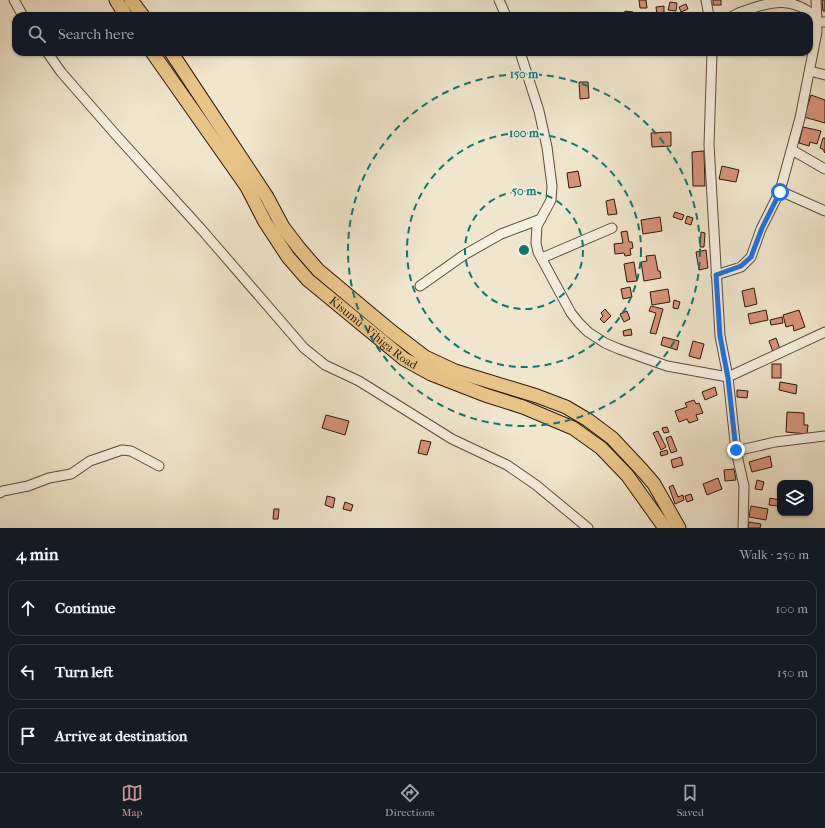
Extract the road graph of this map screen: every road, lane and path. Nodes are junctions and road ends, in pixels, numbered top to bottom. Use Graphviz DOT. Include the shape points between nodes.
graph roads {
  1 [pos="14,0"];
  2 [pos="116,0"];
  3 [pos="131,0"];
  4 [pos="499,0"];
  5 [pos="706,0"];
  6 [pos="816,0"];
  7 [pos="21,12"];
  8 [pos="124,12"];
  9 [pos="140,12"];
  10 [pos="504,12"];
  11 [pos="708,12"];
  12 [pos="742,12"];
  13 [pos="810,12"];
  14 [pos="813,15"];
  15 [pos="821,22"];
  16 [pos="813,54"];
  17 [pos="51,56"];
  18 [pos="155,56"];
  19 [pos="174,56"];
  20 [pos="521,56"];
  21 [pos="712,56"];
  22 [pos="813,56"];
  23 [pos="810,71"];
  24 [pos="825,75"];
  25 [pos="792,150"];
  26 [pos="825,169"];
  27 [pos="780,192"];
  28 [pos="825,211"];
  29 [pos="541,219"];
  30 [pos="612,228"];
  31 [pos="542,258"];
  32 [pos="716,275"];
  33 [pos="420,286"];
  34 [pos="825,332"];
  35 [pos="728,378"];
  36 [pos="825,436"];
  37 [pos="736,450"];
  38 [pos="159,466"];
  39 [pos="0,493"];
  40 [pos="588,528"];
  41 [pos="665,528"];
  42 [pos="679,528"];
  43 [pos="743,528"];
  1 -- 7 [label="street"];
  2 -- 8 [label="highway"];
  3 -- 9 [label="highway"];
  4 -- 10 [label="street"];
  5 -- 11 [label="street"];
  6 -- 15 [label="street"];
  12 -- 13 [label="street" via="761,5 790,0"];
  14 -- 15 [label="street"];
  15 -- 16 [label="street"];
  17 -- 40 [label="street" via="61,72 304,348 325,365 359,381 452,439 507,465 536,485"];
  18 -- 41 [label="highway, Kisumu -Vihiga Road" via="247,187 265,222 288,257 308,280 404,359 426,371 485,395 538,412 573,428 600,448 627,475"];
  19 -- 42 [label="highway, Kisumu -Vihiga Road" via="284,227 318,270 425,357 455,371 566,407 588,420 612,438 654,484"];
  20 -- 29 [label="street" via="539,111 551,169 551,200"];
  21 -- 32 [label="street" via="709,145"];
  22 -- 23 [label="street"];
  23 -- 24 [label="street"];
  23 -- 25 [label="street"];
  25 -- 26 [label="street"];
  25 -- 27 [label="street"];
  27 -- 28 [label="street"];
  27 -- 32 [label="street" via="751,257 741,266"];
  29 -- 31 [label="street" via="537,226 536,243"];
  29 -- 33 [label="street" via="501,234 464,255"];
  30 -- 31 [label="street"];
  31 -- 35 [label="street" via="571,313 588,332 605,343 667,366"];
  32 -- 35 [label="street" via="720,336"];
  34 -- 35 [label="street"];
  35 -- 37 [label="street"];
  36 -- 37 [label="street"];
  37 -- 43 [label="street" via="744,486"];
  38 -- 39 [label="street" via="131,451 122,450 90,461 71,474"];
}
